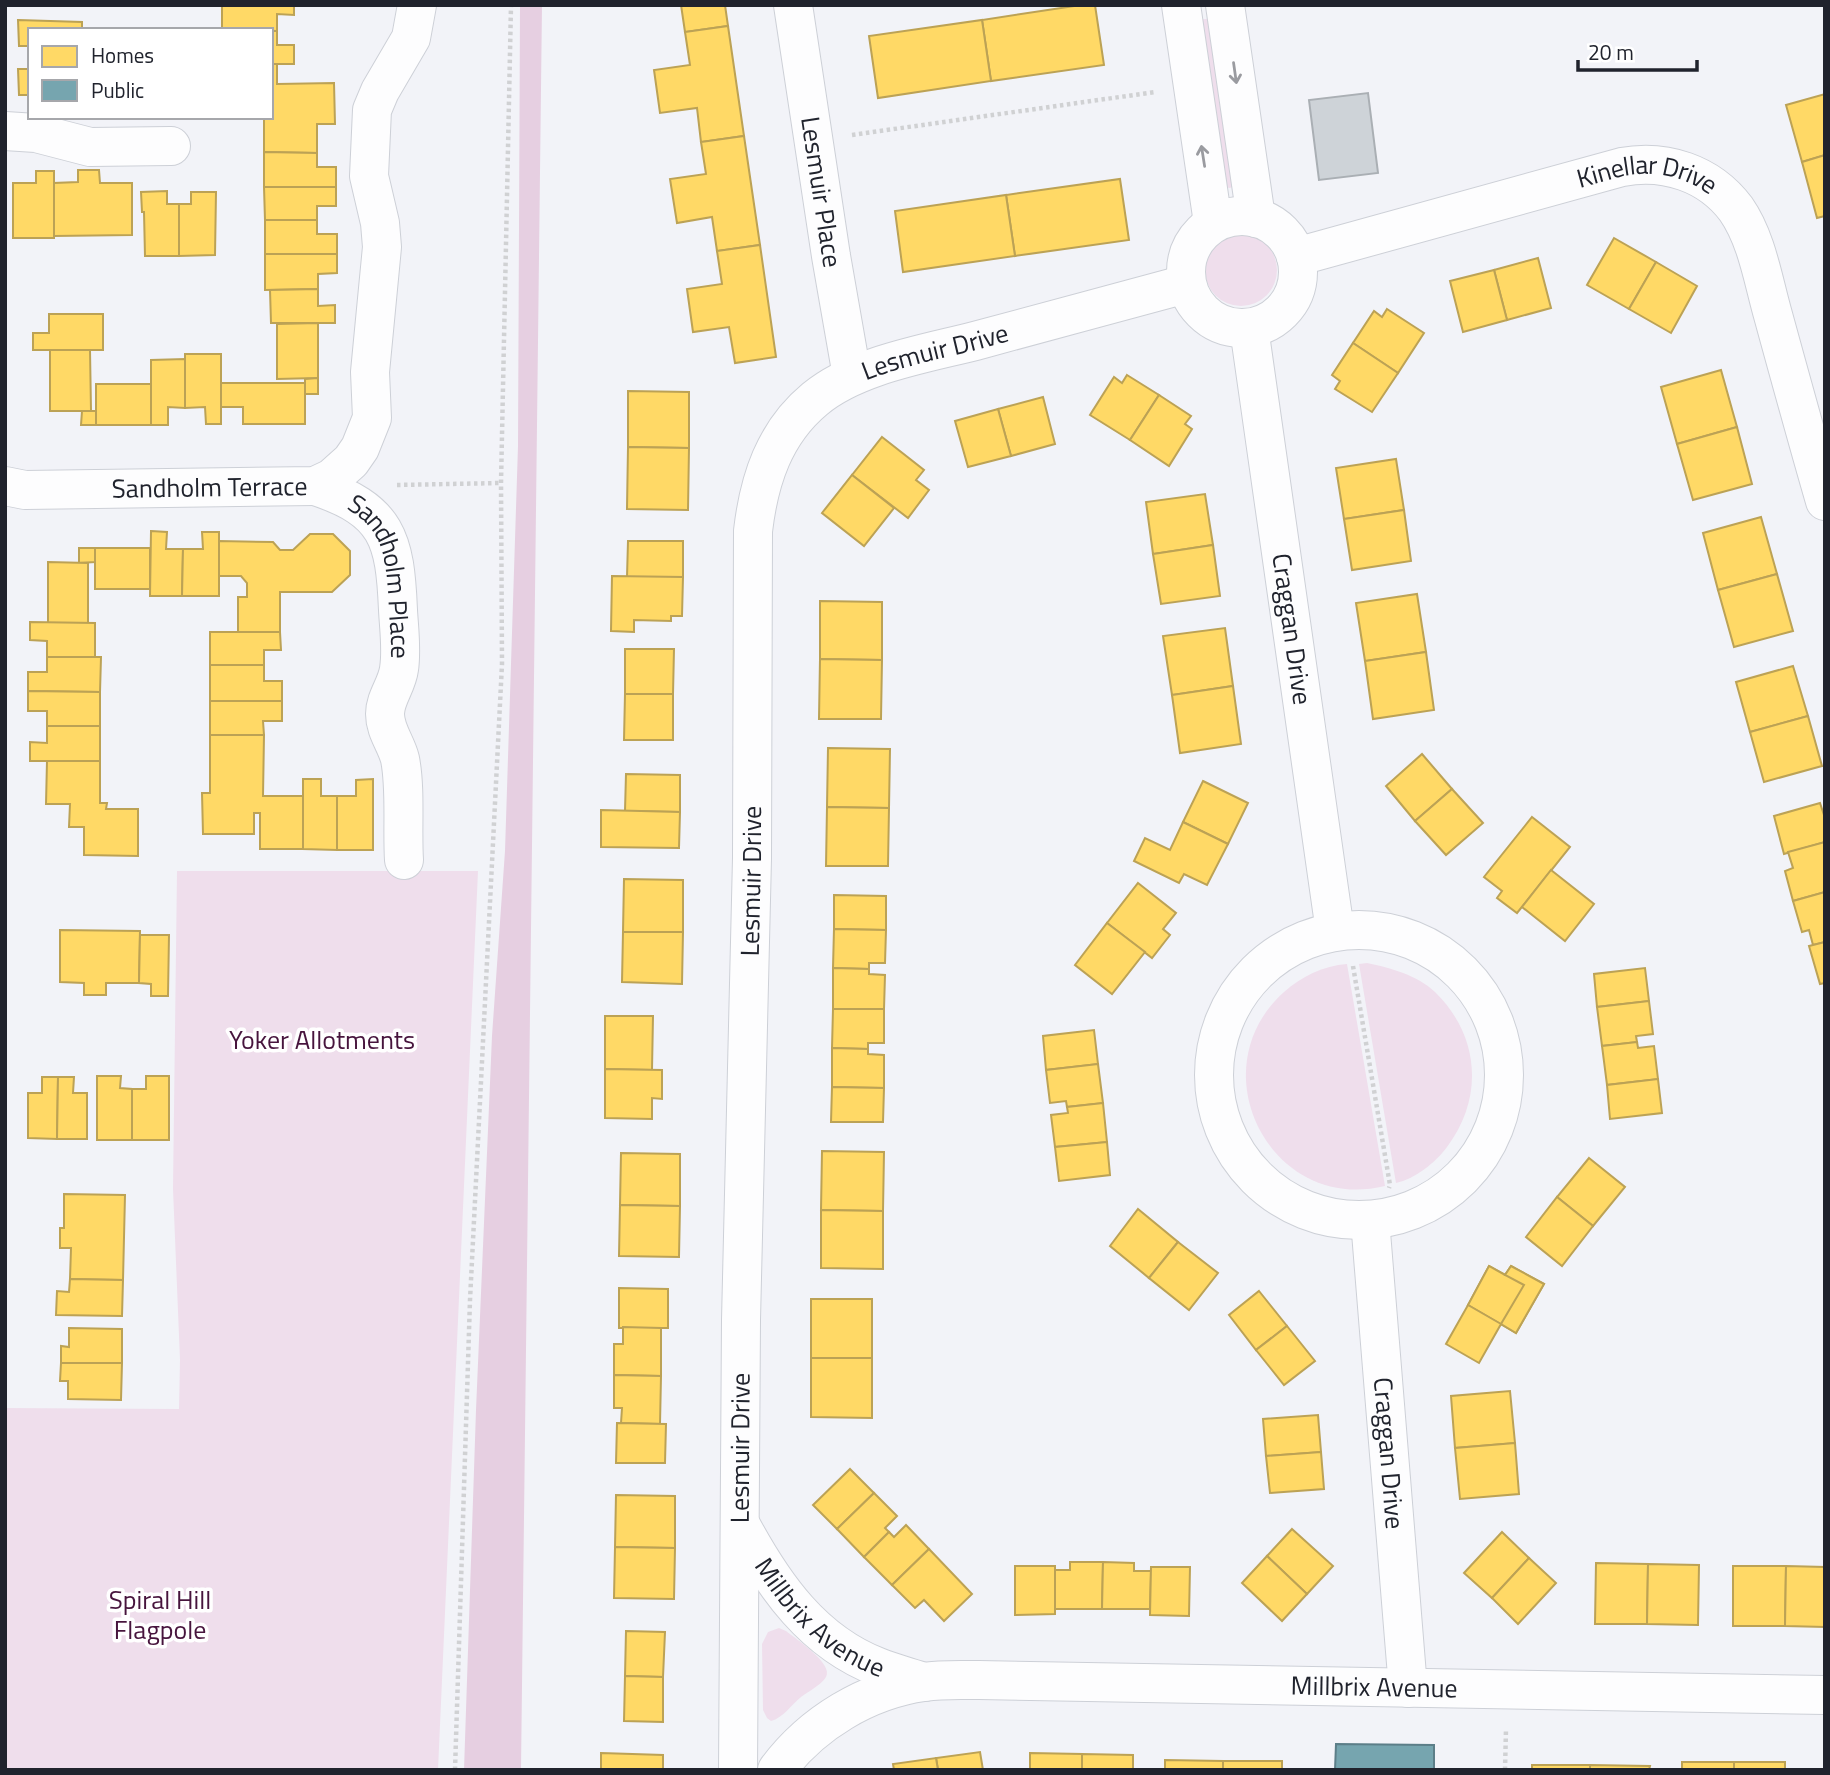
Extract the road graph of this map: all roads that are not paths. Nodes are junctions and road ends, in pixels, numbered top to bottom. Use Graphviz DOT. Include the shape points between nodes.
graph roads {
  1 [pos="417,5"];
  2 [pos="793,5"];
  3 [pos="1181,5"];
  4 [pos="1225,5"];
  5 [pos="5,131"];
  6 [pos="171,146"];
  7 [pos="1256,218"];
  8 [pos="1213,223"];
  9 [pos="1296,257"];
  10 [pos="1186,284"];
  11 [pos="1249,328"];
  12 [pos="852,376"];
  13 [pos="5,486"];
  14 [pos="315,486"];
  15 [pos="1825,501"];
  16 [pos="404,860"];
  17 [pos="1335,931"];
  18 [pos="1370,1220"];
  19 [pos="741,1525"];
  20 [pos="924,1682"];
  21 [pos="1408,1688"];
  22 [pos="1825,1696"];
  23 [pos="738,1770"];
  24 [pos="777,1770"];
  1 -- 14 [label="street, Sandholm Terrace" via="411,38 372,110 369,176 382,247 370,372 372,418 351,461"];
  2 -- 12 [label="street, Lesmuir Place"];
  8 -- 3 [label="street, one-way"];
  4 -- 7 [label="street, one-way"];
  5 -- 6 [label="street" via="36,133 90,147"];
  7 -- 8 [label="street"];
  7 -- 9 [label="street" via="1282,233"];
  8 -- 10 [label="street" via="1190,249"];
  9 -- 11 [label="street" via="1298,272 1289,303 1278,316"];
  9 -- 15 [label="street, Kinellar Drive" via="1641,163 1693,175 1710,184 1735,209 1754,246"];
  10 -- 11 [label="street" via="1202,313 1232,328"];
  10 -- 12 [label="street, Lesmuir Drive"];
  11 -- 17 [label="street, Craggan Drive"];
  12 -- 19 [label="street, Lesmuir Drive" via="815,399 778,443 766,467 753,531"];
  13 -- 14 [label="street, Sandholm Terrace" via="25,490"];
  14 -- 16 [label="street, Sandholm Place" via="352,500 367,512 393,551 400,664 386,704 385,722 400,760"];
  17 -- 18 [label="street" via="1297,943 1263,965 1237,995 1219,1032 1213,1072 1218,1111 1233,1149 1259,1181 1317,1213"];
  17 -- 18 [label="street" via="1374,930 1412,940 1446,959 1474,986 1493,1020 1503,1057 1503,1096 1491,1134 1471,1167 1443,1193 1408,1211"];
  18 -- 21 [label="street, Craggan Drive"];
  19 -- 20 [label="street, Millbrix Avenue" via="761,1561 806,1620 850,1654"];
  19 -- 23 [label="street, Lesmuir Drive"];
  20 -- 21 [label="street, Millbrix Avenue"];
  20 -- 24 [label="street, Millbrix Avenue" via="862,1700 802,1742"];
  21 -- 22 [label="street, Millbrix Avenue"];
}
